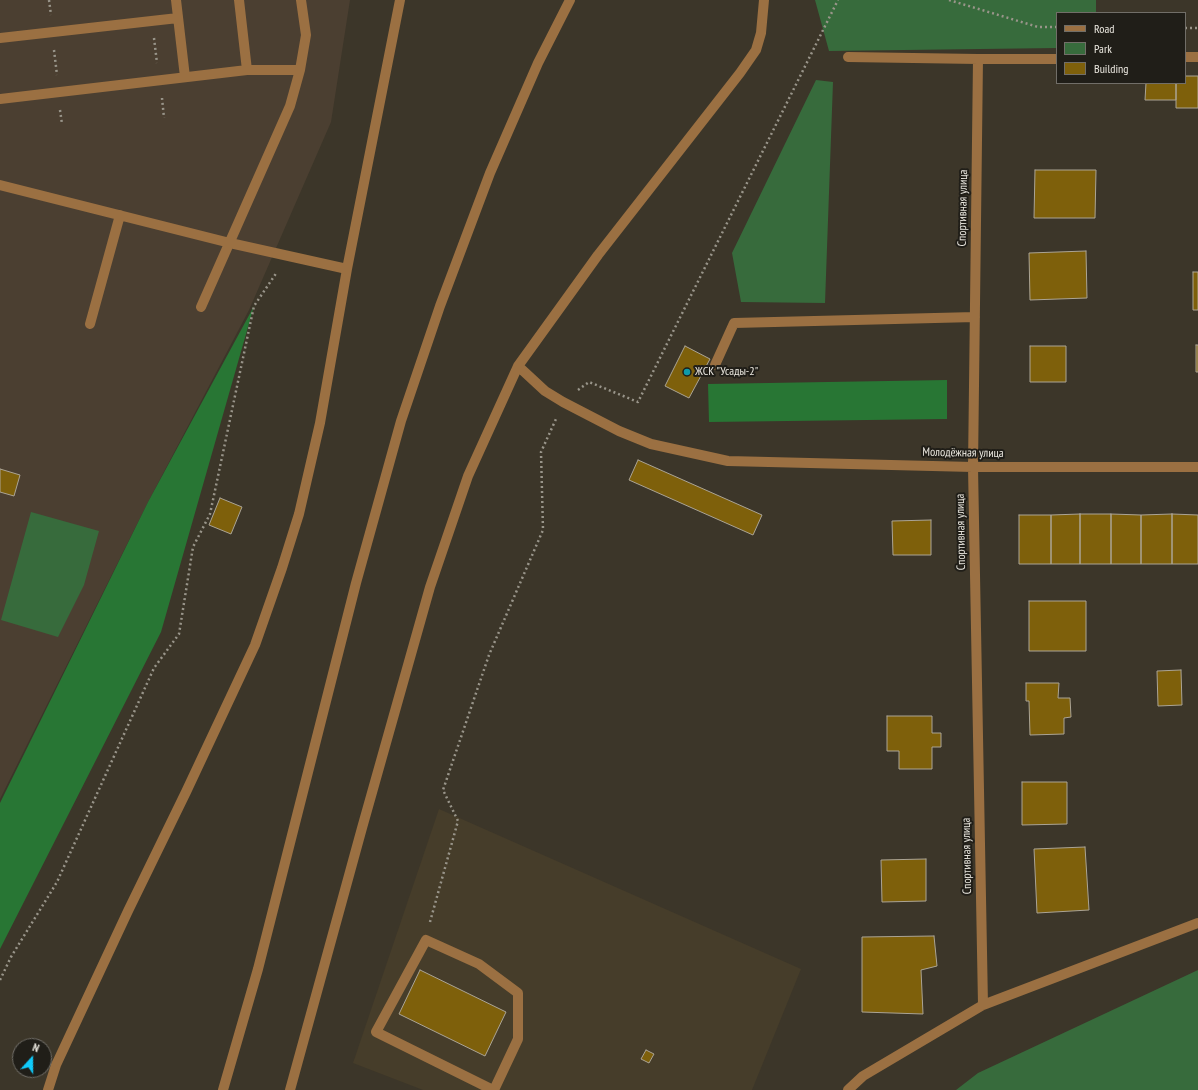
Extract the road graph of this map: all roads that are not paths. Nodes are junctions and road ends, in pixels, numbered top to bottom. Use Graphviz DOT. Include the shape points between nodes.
graph roads {
  1 [pos="176,0"];
  2 [pos="239,0"];
  3 [pos="302,0"];
  4 [pos="400,0"];
  5 [pos="570,0"];
  6 [pos="764,0"];
  7 [pos="178,18"];
  8 [pos="0,38"];
  9 [pos="848,57"];
  10 [pos="1186,57"];
  11 [pos="1198,57"];
  12 [pos="978,59"];
  13 [pos="1056,59"];
  14 [pos="247,70"];
  15 [pos="300,70"];
  16 [pos="185,78"];
  17 [pos="0,99"];
  18 [pos="0,185"];
  19 [pos="120,215"];
  20 [pos="230,244"];
  21 [pos="347,269"];
  22 [pos="202,307"];
  23 [pos="975,318"];
  24 [pos="90,324"];
  25 [pos="715,365"];
  26 [pos="518,366"];
  27 [pos="973,467"];
  28 [pos="1198,467"];
  29 [pos="1198,923"];
  30 [pos="983,1005"];
  31 [pos="48,1090"];
  32 [pos="223,1090"];
  33 [pos="290,1090"];
  34 [pos="494,1090"];
  35 [pos="848,1090"];
  1 -- 7 [label="street"];
  2 -- 14 [label="street"];
  3 -- 15 [label="street" via="306,35"];
  4 -- 21 [label="street"];
  5 -- 32 [label="street" via="538,63 490,174 440,306 401,421 356,583 258,969"];
  6 -- 26 [label="street" via="761,33 756,50 598,256"];
  7 -- 8 [label="street"];
  7 -- 16 [label="street"];
  9 -- 12 [label="street"];
  10 -- 11 [label="street"];
  12 -- 13 [label="street"];
  12 -- 23 [label="street, Спортивная улица"];
  14 -- 15 [label="street"];
  14 -- 16 [label="street"];
  15 -- 20 [label="street" via="290,106"];
  16 -- 17 [label="street"];
  18 -- 19 [label="street"];
  19 -- 20 [label="street"];
  19 -- 24 [label="street"];
  20 -- 21 [label="street"];
  20 -- 22 [label="street"];
  21 -- 31 [label="street" via="320,423 300,506 260,631 60,1058"];
  23 -- 25 [label="street" via="734,322"];
  23 -- 27 [label="street, Спортивная улица"];
  26 -- 27 [label="street, Молодёжная улица" via="545,391 619,431 651,444 728,461"];
  26 -- 33 [label="street" via="468,476 430,587"];
  27 -- 28 [label="street, Молодёжная улица"];
  27 -- 30 [label="street, Спортивная улица"];
  29 -- 30 [label="street"];
  30 -- 35 [label="street" via="863,1076"];
  34 -- 34 [label="street" via="518,1039 518,993 480,964 426,940 376,1032"];
}
